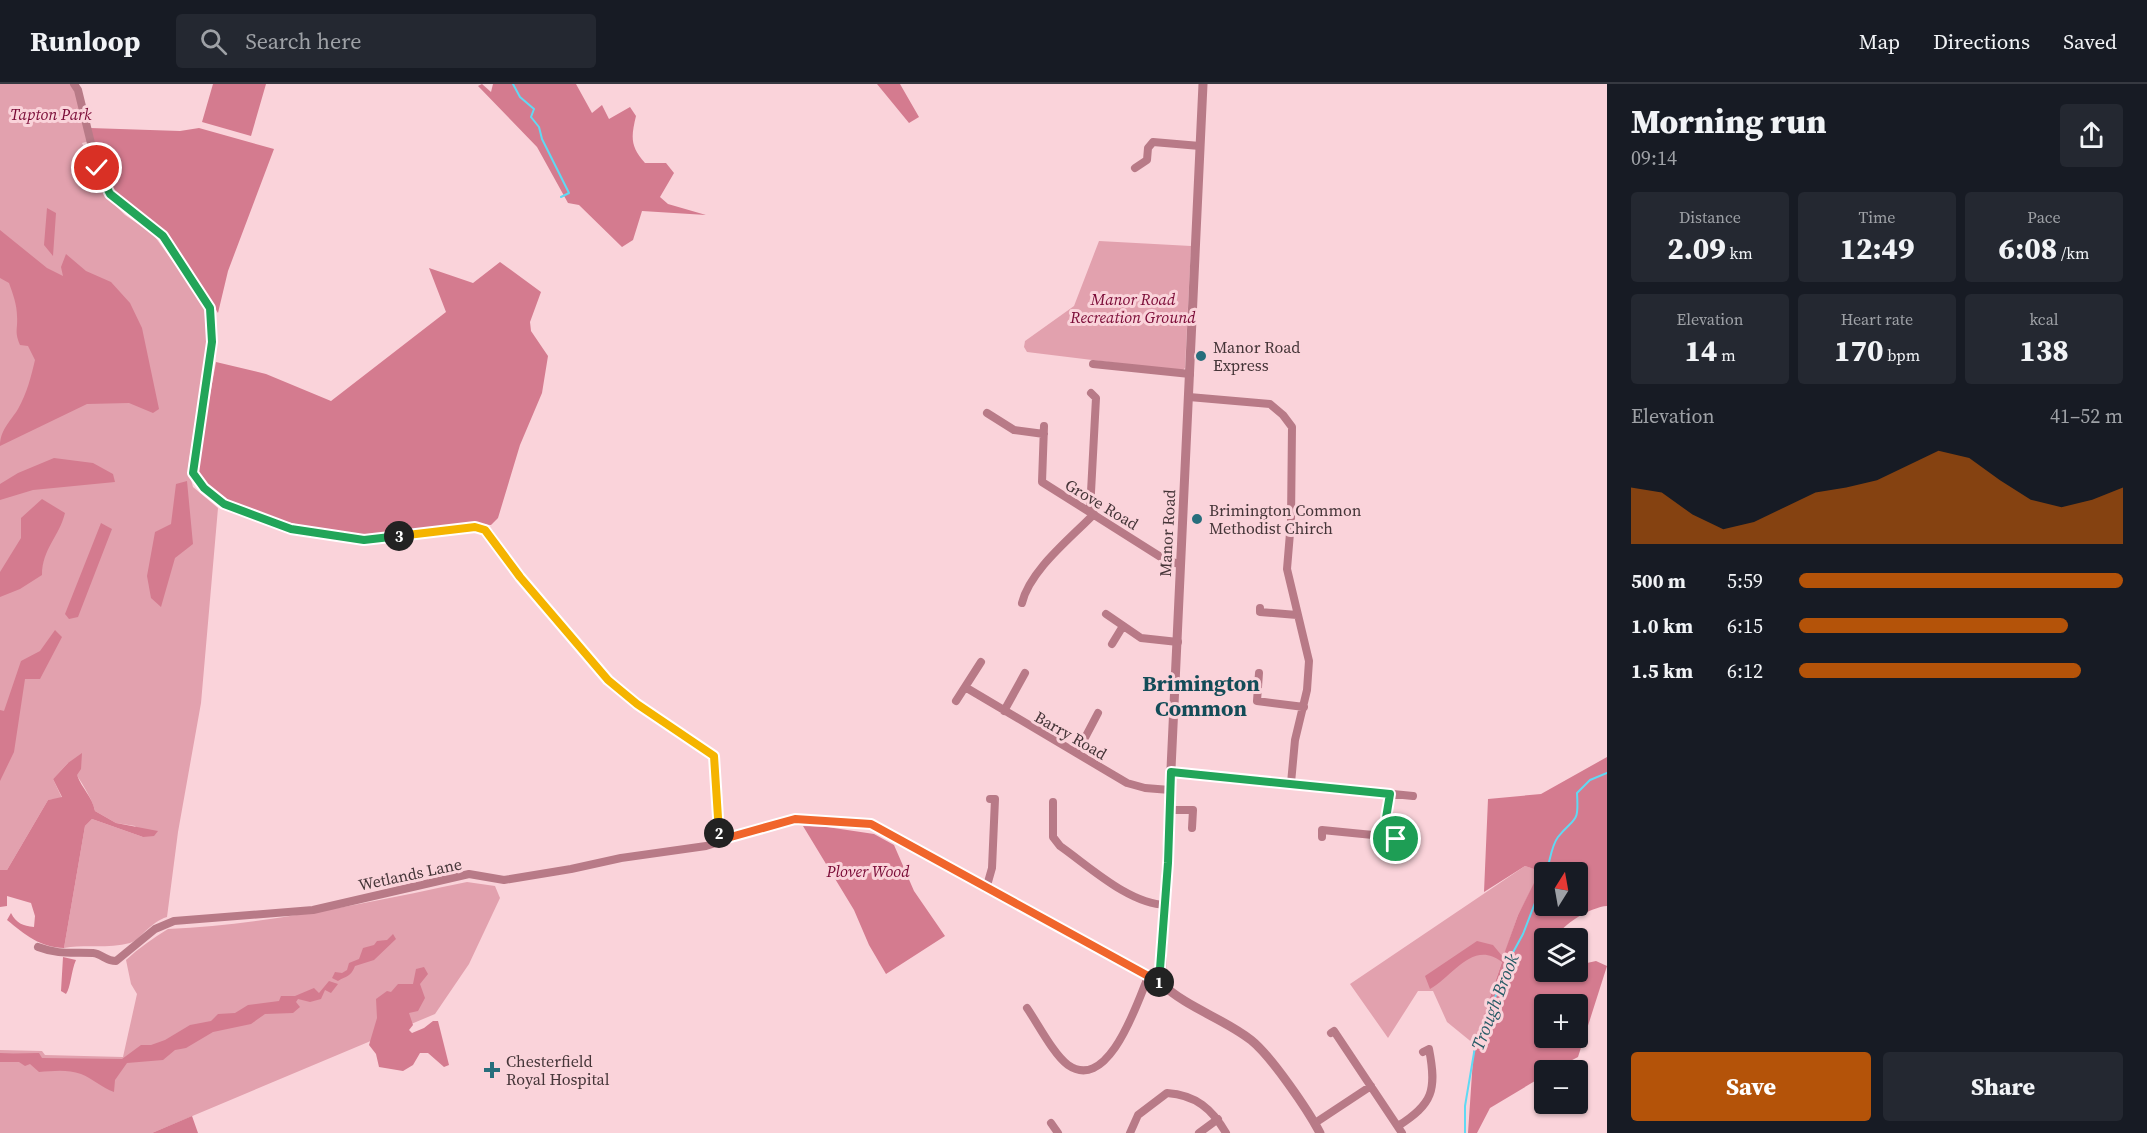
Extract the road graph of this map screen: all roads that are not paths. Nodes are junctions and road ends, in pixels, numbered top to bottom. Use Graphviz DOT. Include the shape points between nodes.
graph roads {
  1 [pos="74,84"];
  2 [pos="1203,84"];
  3 [pos="1200,146"];
  4 [pos="1135,168"];
  5 [pos="1093,364"];
  6 [pos="1190,374"];
  7 [pos="1091,393"];
  8 [pos="1189,397"];
  9 [pos="987,413"];
  10 [pos="1092,512"];
  11 [pos="1180,564"];
  12 [pos="1022,603"];
  13 [pos="1260,608"];
  14 [pos="1106,614"];
  15 [pos="1297,615"];
  16 [pos="1123,626"];
  17 [pos="1178,642"];
  18 [pos="1112,644"];
  19 [pos="981,662"];
  20 [pos="1025,673"];
  21 [pos="1259,673"];
  22 [pos="965,687"];
  23 [pos="956,702"];
  24 [pos="1304,707"];
  25 [pos="1004,711"];
  26 [pos="1098,713"];
  27 [pos="1077,753"];
  28 [pos="1171,772"];
  29 [pos="1291,783"];
  30 [pos="1170,790"];
  31 [pos="1390,794"];
  32 [pos="1413,796"];
  33 [pos="990,799"];
  34 [pos="1053,802"];
  35 [pos="1169,810"];
  36 [pos="1192,828"];
  37 [pos="1383,836"];
  38 [pos="1322,837"];
  39 [pos="1396,839"];
  40 [pos="720,840"];
  41 [pos="986,889"];
  42 [pos="1166,905"];
  43 [pos="38,947"];
  44 [pos="1148,977"];
  45 [pos="1161,983"];
  46 [pos="1027,1008"];
  47 [pos="1331,1033"];
  48 [pos="1430,1049"];
  49 [pos="1371,1086"];
  50 [pos="1218,1119"];
  51 [pos="1051,1123"];
  52 [pos="1315,1123"];
  53 [pos="1400,1130"];
  54 [pos="1058,1133"];
  55 [pos="1130,1133"];
  56 [pos="1199,1133"];
  57 [pos="1226,1133"];
  58 [pos="1320,1133"];
  1 -- 40 [label="street" via="97,168 110,194 163,236 210,308 212,342 193,473 204,488 224,504 291,529 364,540 475,527 490,534 520,577 608,680 714,756"];
  2 -- 3 [label="street, Manor Road"];
  3 -- 4 [label="street" via="1153,142 1147,160"];
  3 -- 6 [label="street, Manor Road"];
  5 -- 6 [label="street"];
  6 -- 8 [label="street, Manor Road"];
  7 -- 10 [label="street" via="1096,399"];
  8 -- 11 [label="street, Manor Road"];
  8 -- 15 [label="street" via="1270,404 1292,428 1287,569"];
  9 -- 10 [label="street, Grove Road" via="1014,430 1044,430 1042,482"];
  10 -- 11 [label="street, Grove Road" via="1167,561"];
  10 -- 12 [label="street" via="1034,577 1025,589"];
  11 -- 17 [label="street, Manor Road"];
  13 -- 15 [label="street" via="1260,612"];
  14 -- 16 [label="street"];
  15 -- 24 [label="street" via="1309,661"];
  16 -- 17 [label="street" via="1148,640"];
  16 -- 18 [label="street"];
  17 -- 28 [label="street, Manor Road"];
  19 -- 22 [label="street"];
  20 -- 25 [label="street"];
  21 -- 24 [label="street" via="1257,701"];
  22 -- 23 [label="street"];
  22 -- 25 [label="street, Barry Road"];
  24 -- 29 [label="street" via="1295,740"];
  25 -- 27 [label="street, Barry Road"];
  26 -- 27 [label="street"];
  27 -- 30 [label="street, Barry Road" via="1127,783"];
  28 -- 29 [label="street"];
  28 -- 30 [label="street, Manor Road"];
  29 -- 31 [label="street"];
  30 -- 35 [label="street, Manor Road"];
  31 -- 32 [label="street"];
  31 -- 37 [label="street"];
  33 -- 41 [label="street" via="995,800"];
  34 -- 42 [label="street" via="1053,837 1060,846 1135,899"];
  35 -- 36 [label="street" via="1193,810"];
  35 -- 42 [label="street, Manor Road"];
  37 -- 38 [label="street" via="1322,830"];
  37 -- 39 [label="street"];
  40 -- 41 [label="street, Wetlands Lane" via="795,819 871,824"];
  40 -- 43 [label="street, Wetlands Lane" via="706,846 504,880 469,874 313,910 174,921 154,929 116,961 96,954 68,955"];
  41 -- 44 [label="street, Wetlands Lane"];
  42 -- 45 [label="street, Manor Road"];
  44 -- 45 [label="street, Wetlands Lane"];
  44 -- 46 [label="street" via="1112,1054 1095,1069 1080,1070 1066,1064"];
  45 -- 52 [label="street" via="1251,1040"];
  47 -- 49 [label="street" via="1334,1030"];
  48 -- 53 [label="street" via="1432,1095"];
  49 -- 52 [label="street"];
  49 -- 53 [label="street"];
  50 -- 55 [label="street" via="1214,1112 1186,1096 1167,1093 1138,1115"];
  50 -- 56 [label="street"];
  50 -- 57 [label="street"];
  51 -- 54 [label="street"];
  52 -- 58 [label="street"];
}
